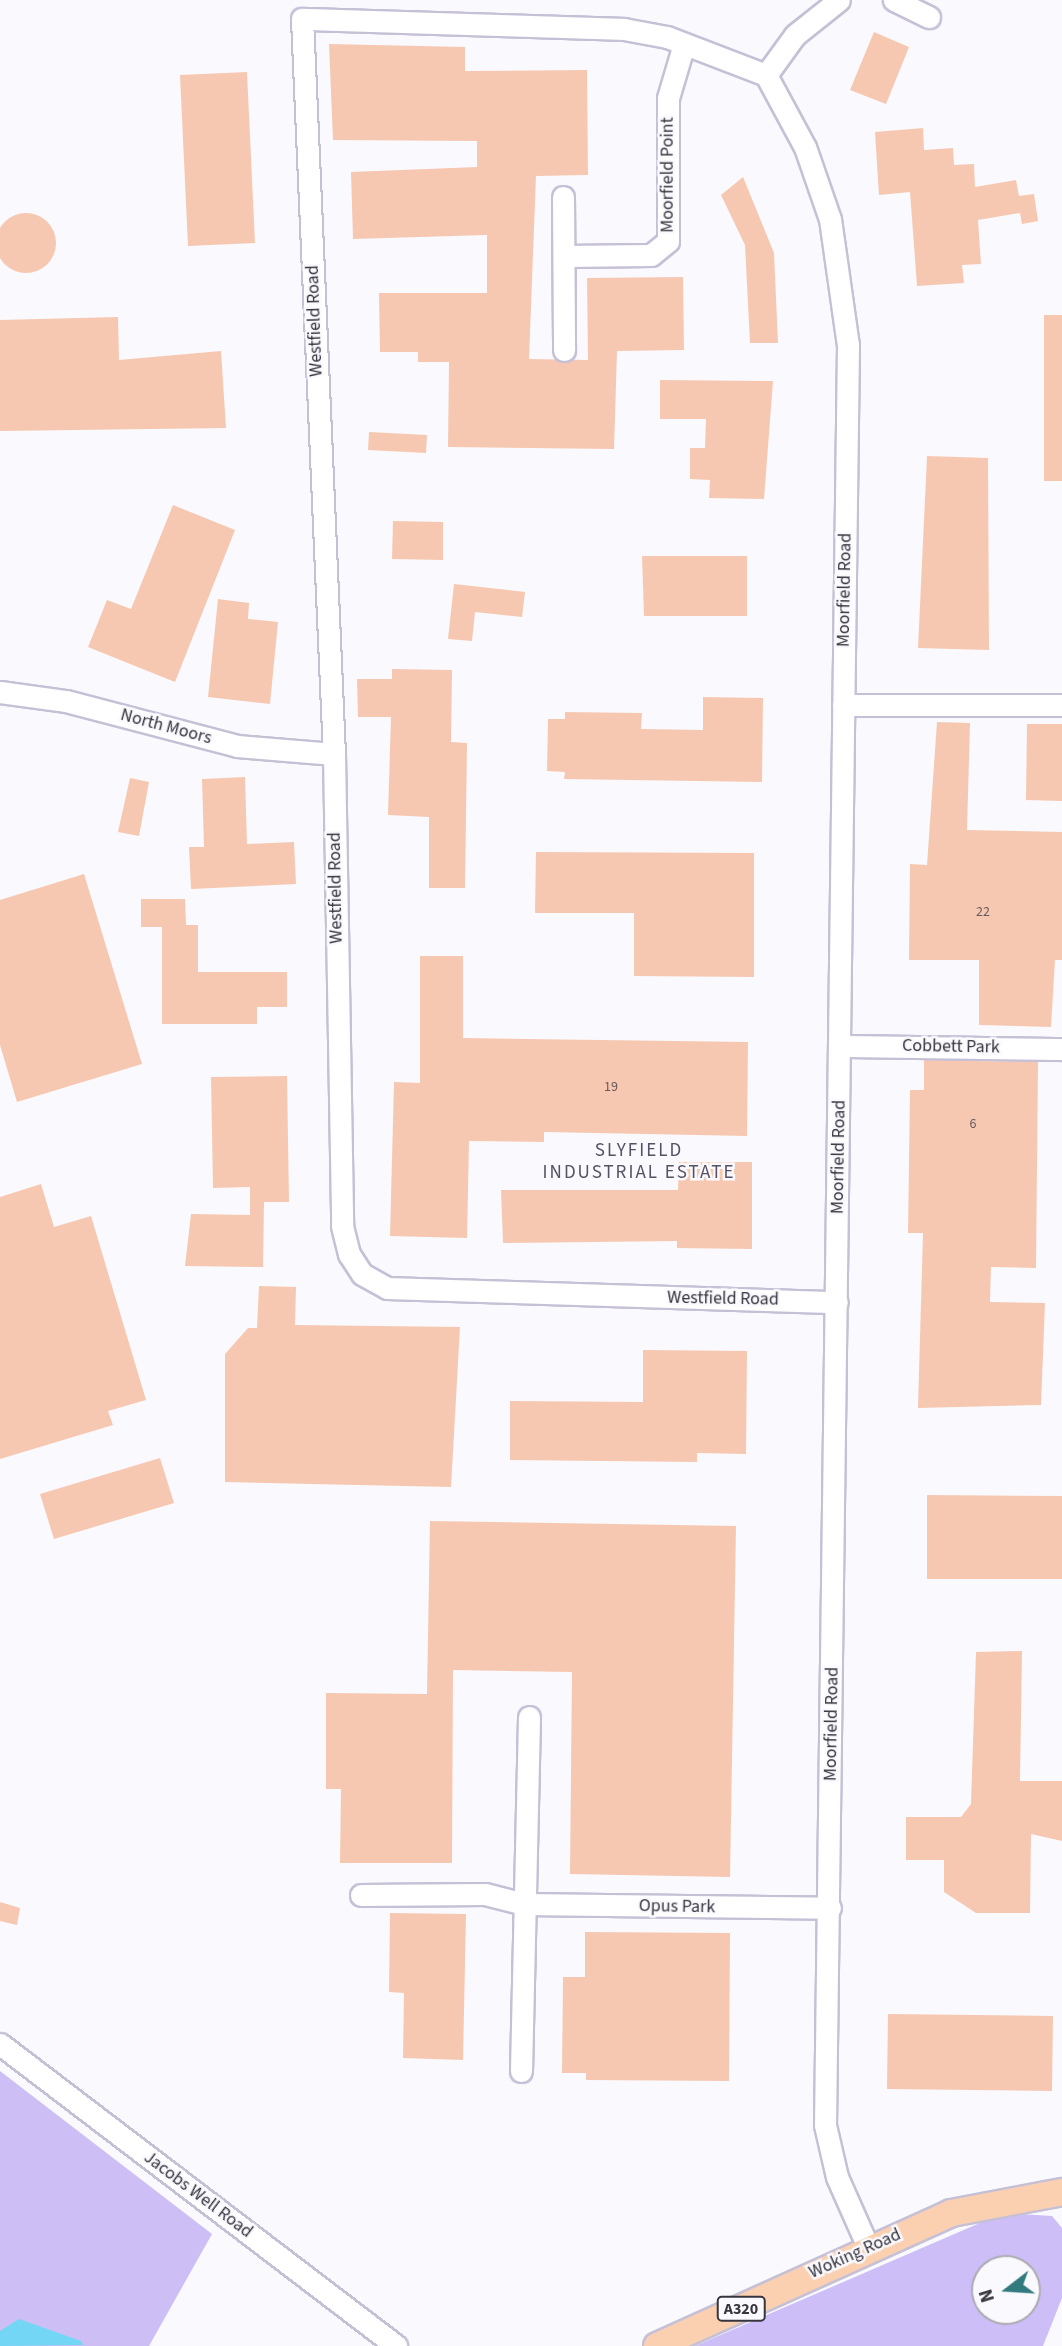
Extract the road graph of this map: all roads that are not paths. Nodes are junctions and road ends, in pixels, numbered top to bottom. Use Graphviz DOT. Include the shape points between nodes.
graph roads {
  1 [pos="839,0"];
  2 [pos="894,0"];
  3 [pos="505,10"];
  4 [pos="929,17"];
  5 [pos="684,44"];
  6 [pos="766,75"];
  7 [pos="562,197"];
  8 [pos="564,256"];
  9 [pos="564,350"];
  10 [pos="0,692"];
  11 [pos="844,705"];
  12 [pos="1062,705"];
  13 [pos="334,754"];
  14 [pos="840,1046"];
  15 [pos="1062,1049"];
  16 [pos="838,1302"];
  17 [pos="529,1717"];
  18 [pos="361,1895"];
  19 [pos="524,1904"];
  20 [pos="830,1908"];
  21 [pos="0,2044"];
  22 [pos="521,2071"];
  23 [pos="1062,2192"];
  24 [pos="868,2247"];
  25 [pos="396,2346"];
  26 [pos="657,2346"];
  1 -- 6 [label="street" via="795,35"];
  2 -- 4 [label="street"];
  3 -- 5 [label="street" via="624,29"];
  3 -- 13 [label="street, Westfield Road" via="302,19"];
  5 -- 6 [label="street"];
  5 -- 8 [label="street, Moorfield Point" via="668,98 668,241 651,255"];
  6 -- 11 [label="street, Moorfield Road" via="823,195 846,303"];
  7 -- 8 [label="street"];
  8 -- 9 [label="street"];
  10 -- 13 [label="street, North Moors" via="66,701 237,746"];
  11 -- 12 [label="street"];
  11 -- 14 [label="street, Moorfield Road"];
  13 -- 16 [label="street, Westfield Road" via="342,1226 349,1254 362,1273 387,1288 463,1295"];
  14 -- 15 [label="street, Cobbett Park"];
  14 -- 16 [label="street, Moorfield Road"];
  16 -- 20 [label="street, Moorfield Road"];
  17 -- 19 [label="street"];
  18 -- 19 [label="street, Opus Park" via="485,1894"];
  19 -- 20 [label="street, Opus Park"];
  19 -- 22 [label="street"];
  20 -- 24 [label="street, Moorfield Road" via="825,2133"];
  21 -- 25 [label="street, Jacobs Well Road"];
  23 -- 24 [label="main road, Woking Road / A320" via="984,2204"];
  24 -- 26 [label="main road, Woking Road / A320"];
}
